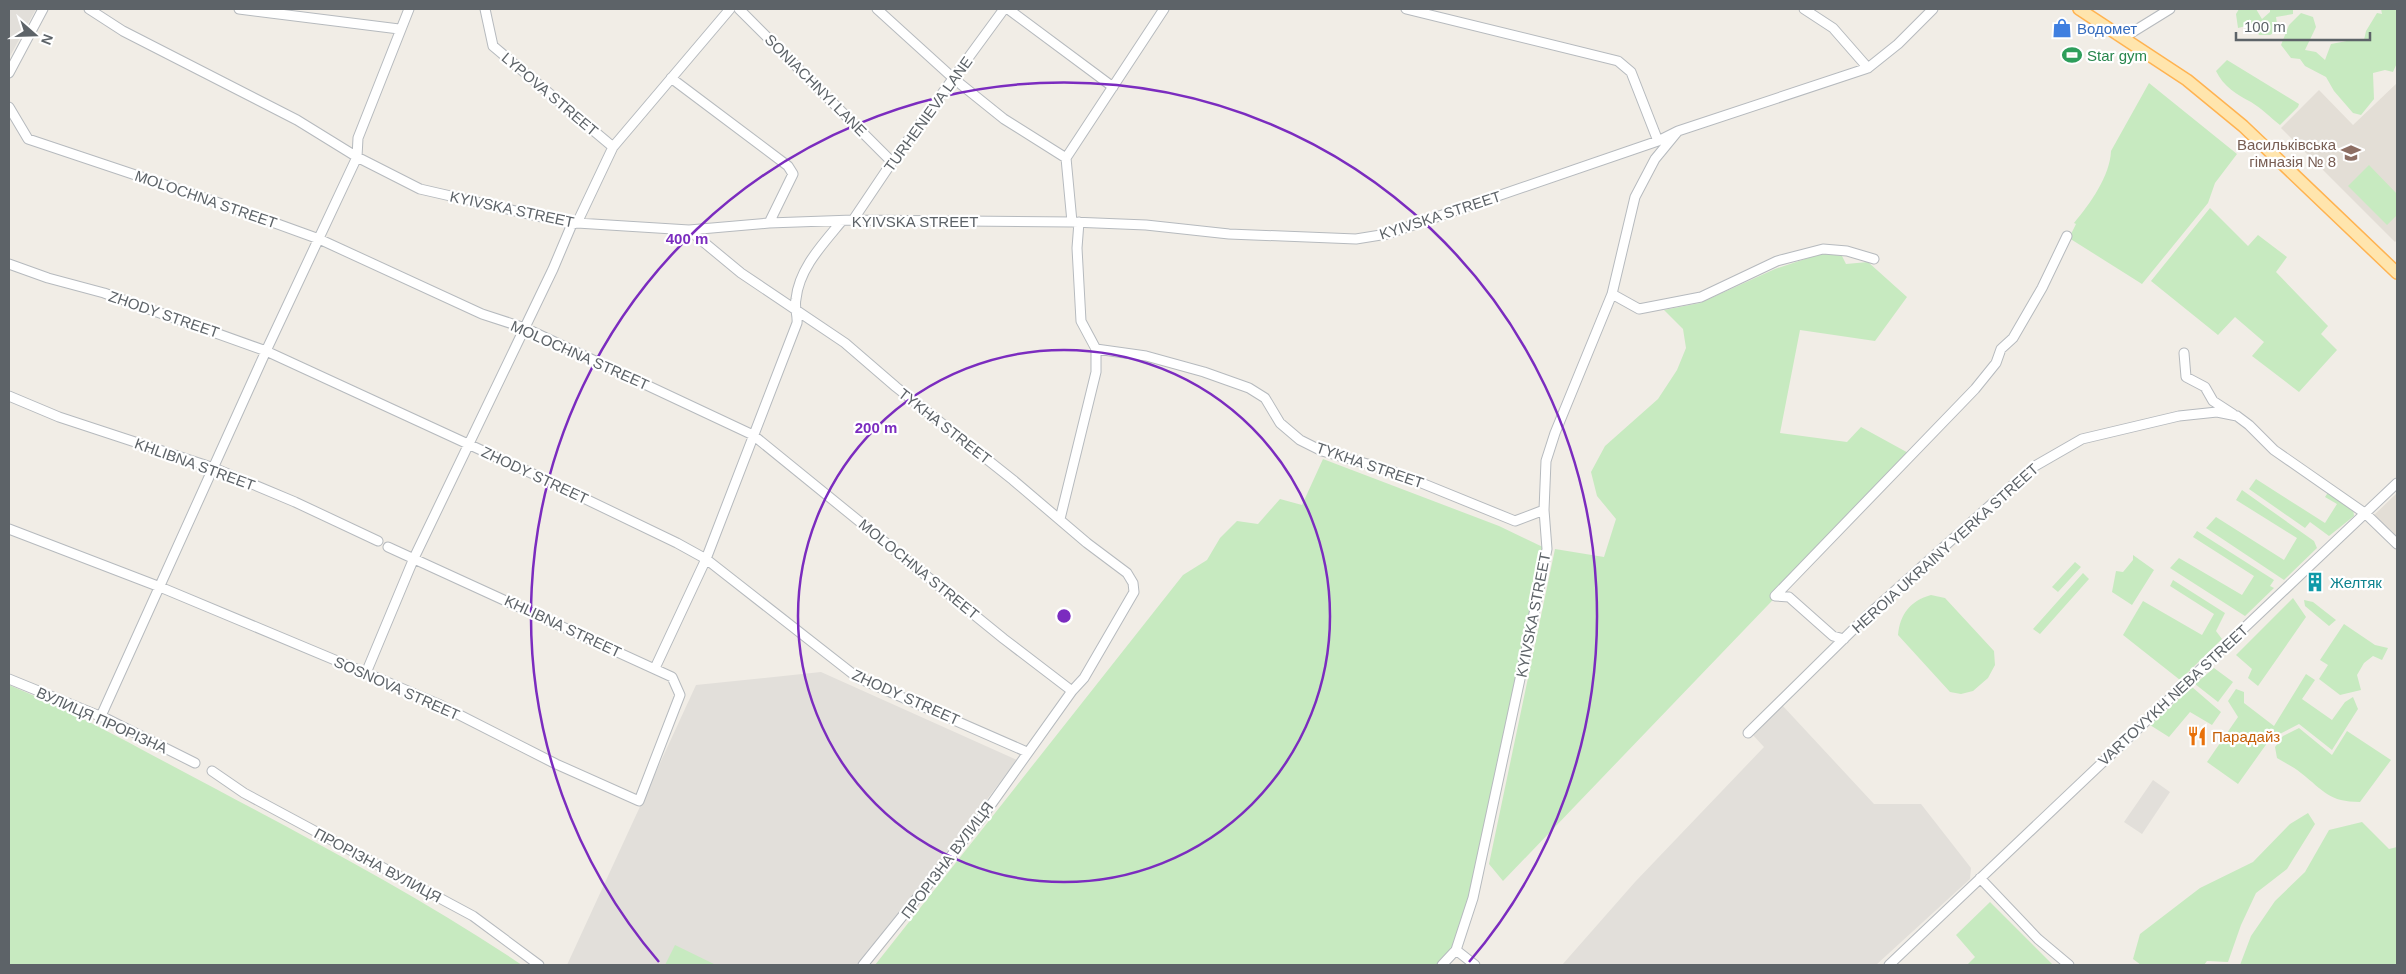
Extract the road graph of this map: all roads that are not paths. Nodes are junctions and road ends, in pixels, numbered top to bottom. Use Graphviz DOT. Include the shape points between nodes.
graph roads {
  1 [pos="42,9"];
  2 [pos="89,9"];
  3 [pos="239,9"];
  4 [pos="409,9"];
  5 [pos="485,9"];
  6 [pos="730,9"];
  7 [pos="739,9"];
  8 [pos="877,9"];
  9 [pos="1004,9"];
  10 [pos="1008,9"];
  11 [pos="1164,9"];
  12 [pos="1406,9"];
  13 [pos="1804,9"];
  14 [pos="1932,9"];
  15 [pos="2079,9"];
  16 [pos="2170,9"];
  17 [pos="399,29"];
  18 [pos="2122,38"];
  19 [pos="1868,68"];
  20 [pos="9,73"];
  21 [pos="671,78"];
  22 [pos="953,78"];
  23 [pos="1113,86"];
  24 [pos="9,107"];
  25 [pos="1678,131"];
  26 [pos="1658,141"];
  27 [pos="613,147"];
  28 [pos="357,157"];
  29 [pos="1066,158"];
  30 [pos="892,162"];
  31 [pos="853,220"];
  32 [pos="841,222"];
  33 [pos="1076,222"];
  34 [pos="769,223"];
  35 [pos="574,224"];
  36 [pos="689,230"];
  37 [pos="2067,236"];
  38 [pos="319,240"];
  39 [pos="1874,259"];
  40 [pos="9,264"];
  41 [pos="2397,273"];
  42 [pos="1612,294"];
  43 [pos="795,310"];
  44 [pos="525,328"];
  45 [pos="1096,349"];
  46 [pos="266,351"];
  47 [pos="2184,353"];
  48 [pos="9,396"];
  49 [pos="2237,416"];
  50 [pos="752,435"];
  51 [pos="469,444"];
  52 [pos="214,468"];
  53 [pos="2397,483"];
  54 [pos="1544,510"];
  55 [pos="2366,514"];
  56 [pos="1060,519"];
  57 [pos="9,529"];
  58 [pos="378,541"];
  59 [pos="2397,544"];
  60 [pos="388,547"];
  61 [pos="414,558"];
  62 [pos="706,559"];
  63 [pos="160,587"];
  64 [pos="1844,639"];
  65 [pos="655,668"];
  66 [pos="366,673"];
  67 [pos="9,679"];
  68 [pos="1072,691"];
  69 [pos="101,716"];
  70 [pos="1748,733"];
  71 [pos="1027,752"];
  72 [pos="195,763"];
  73 [pos="212,771"];
  74 [pos="1980,878"];
  75 [pos="1456,950"];
  76 [pos="539,965"];
  77 [pos="864,965"];
  78 [pos="1442,965"];
  79 [pos="1475,965"];
  80 [pos="1889,965"];
  81 [pos="2070,965"];
  1 -- 20 [label="street"];
  2 -- 28 [label="street, KYIVSKA STREET" via="124,31 297,120"];
  3 -- 17 [label="street"];
  4 -- 17 [label="street"];
  5 -- 27 [label="street, LYPOVA STREET" via="493,46"];
  6 -- 21 [label="street, LYPOVA STREET"];
  7 -- 30 [label="street, SONIACHNYI LANE"];
  8 -- 22 [label="street"];
  9 -- 22 [label="street, TURHENIEVA LANE"];
  10 -- 23 [label="street"];
  11 -- 23 [label="street"];
  12 -- 26 [label="street" via="1618,61 1631,72"];
  13 -- 19 [label="street" via="1833,28"];
  14 -- 19 [label="street, KYIVSKA STREET" via="1898,44"];
  15 -- 18 [label="main road"];
  16 -- 18 [label="street"];
  17 -- 28 [label="street" via="358,138"];
  18 -- 41 [label="main road" via="2187,80 2242,126"];
  19 -- 25 [label="street, KYIVSKA STREET"];
  21 -- 27 [label="street, LYPOVA STREET"];
  21 -- 34 [label="street" via="788,166 793,174"];
  22 -- 29 [label="street" via="1004,119"];
  22 -- 30 [label="street, TURHENIEVA LANE"];
  23 -- 29 [label="street"];
  24 -- 38 [label="street, MOLOCHNA STREET" via="28,138"];
  25 -- 26 [label="street, KYIVSKA STREET"];
  25 -- 42 [label="street, KYIVSKA STREET" via="1655,159 1635,197"];
  26 -- 33 [label="street, KYIVSKA STREET" via="1406,228 1372,236 1229,234"];
  27 -- 35 [label="street, LYPOVA STREET"];
  28 -- 35 [label="street, KYIVSKA STREET" via="420,189"];
  28 -- 38 [label="street"];
  29 -- 33 [label="street"];
  30 -- 31 [label="street, TURHENIEVA LANE"];
  31 -- 32 [label="street, KYIVSKA STREET"];
  31 -- 33 [label="street, KYIVSKA STREET"];
  32 -- 34 [label="street, KYIVSKA STREET"];
  32 -- 43 [label="street" via="809,262 800,281"];
  33 -- 45 [label="street" via="1081,321"];
  34 -- 36 [label="street, KYIVSKA STREET"];
  35 -- 36 [label="street, KYIVSKA STREET"];
  35 -- 44 [label="street, LYPOVA STREET"];
  36 -- 43 [label="street, TYKHA STREET"];
  37 -- 64 [label="street" via="2042,288 2013,338 2001,349 1996,363 1775,596 1789,596 1832,636"];
  38 -- 44 [label="street, MOLOCHNA STREET" via="482,314"];
  38 -- 46 [label="street"];
  39 -- 42 [label="street" via="1847,251 1823,249 1777,262 1698,297 1639,308"];
  40 -- 46 [label="street, ZHODY STREET" via="104,293"];
  42 -- 54 [label="street, KYIVSKA STREET" via="1546,461"];
  43 -- 50 [label="street" via="797,323"];
  43 -- 56 [label="street, TYKHA STREET" via="844,343"];
  44 -- 50 [label="street, MOLOCHNA STREET"];
  44 -- 51 [label="street, LYPOVA STREET"];
  45 -- 54 [label="street, TYKHA STREET" via="1146,356 1249,388 1265,398 1280,423 1300,440 1322,451 1392,471 1516,521"];
  45 -- 56 [label="street" via="1096,372 1086,420"];
  46 -- 51 [label="street, ZHODY STREET"];
  46 -- 52 [label="street"];
  47 -- 49 [label="street" via="2186,377 2205,387 2213,401"];
  48 -- 52 [label="street, KHLIBNA STREET" via="59,417"];
  49 -- 55 [label="street" via="2274,450"];
  49 -- 64 [label="street, HEROIA UKRAINY YERKA STREET" via="2217,412 2179,416 2082,439 2035,466"];
  50 -- 62 [label="street"];
  50 -- 68 [label="street, MOLOCHNA STREET"];
  51 -- 61 [label="street, LYPOVA STREET"];
  51 -- 62 [label="street, ZHODY STREET" via="677,542"];
  52 -- 58 [label="street, KHLIBNA STREET"];
  52 -- 63 [label="street"];
  53 -- 55 [label="street, VARTOVYKH NEBA STREET"];
  54 -- 75 [label="street, KYIVSKA STREET" via="1547,549 1473,898"];
  55 -- 59 [label="street"];
  55 -- 74 [label="street, VARTOVYKH NEBA STREET"];
  56 -- 68 [label="street, TYKHA STREET" via="1127,573 1134,592 1084,678"];
  57 -- 63 [label="street, SOSNOVA STREET"];
  60 -- 61 [label="street, KHLIBNA STREET"];
  61 -- 65 [label="street, KHLIBNA STREET"];
  61 -- 66 [label="street, LYPOVA STREET"];
  62 -- 65 [label="street"];
  62 -- 71 [label="street, ZHODY STREET" via="858,678"];
  63 -- 66 [label="street, SOSNOVA STREET"];
  63 -- 69 [label="street"];
  64 -- 70 [label="street, HEROIA UKRAINY YERKA STREET"];
  65 -- 66 [label="street, SOSNOVA STREET" via="672,677 680,695 639,801"];
  67 -- 69 [label="street, ВУЛИЦЯ ПРОРІЗНА"];
  68 -- 71 [label="street, ПРОРІЗНА ВУЛИЦЯ"];
  69 -- 72 [label="street, ВУЛИЦЯ ПРОРІЗНА"];
  71 -- 77 [label="street, ПРОРІЗНА ВУЛИЦЯ" via="980,820"];
  73 -- 76 [label="street, ПРОРІЗНА ВУЛИЦЯ" via="252,797 473,916"];
  74 -- 80 [label="street, VARTOVYKH NEBA STREET"];
  74 -- 81 [label="street" via="2038,939"];
  75 -- 78 [label="street, KYIVSKA STREET"];
  75 -- 79 [label="street"];
}
